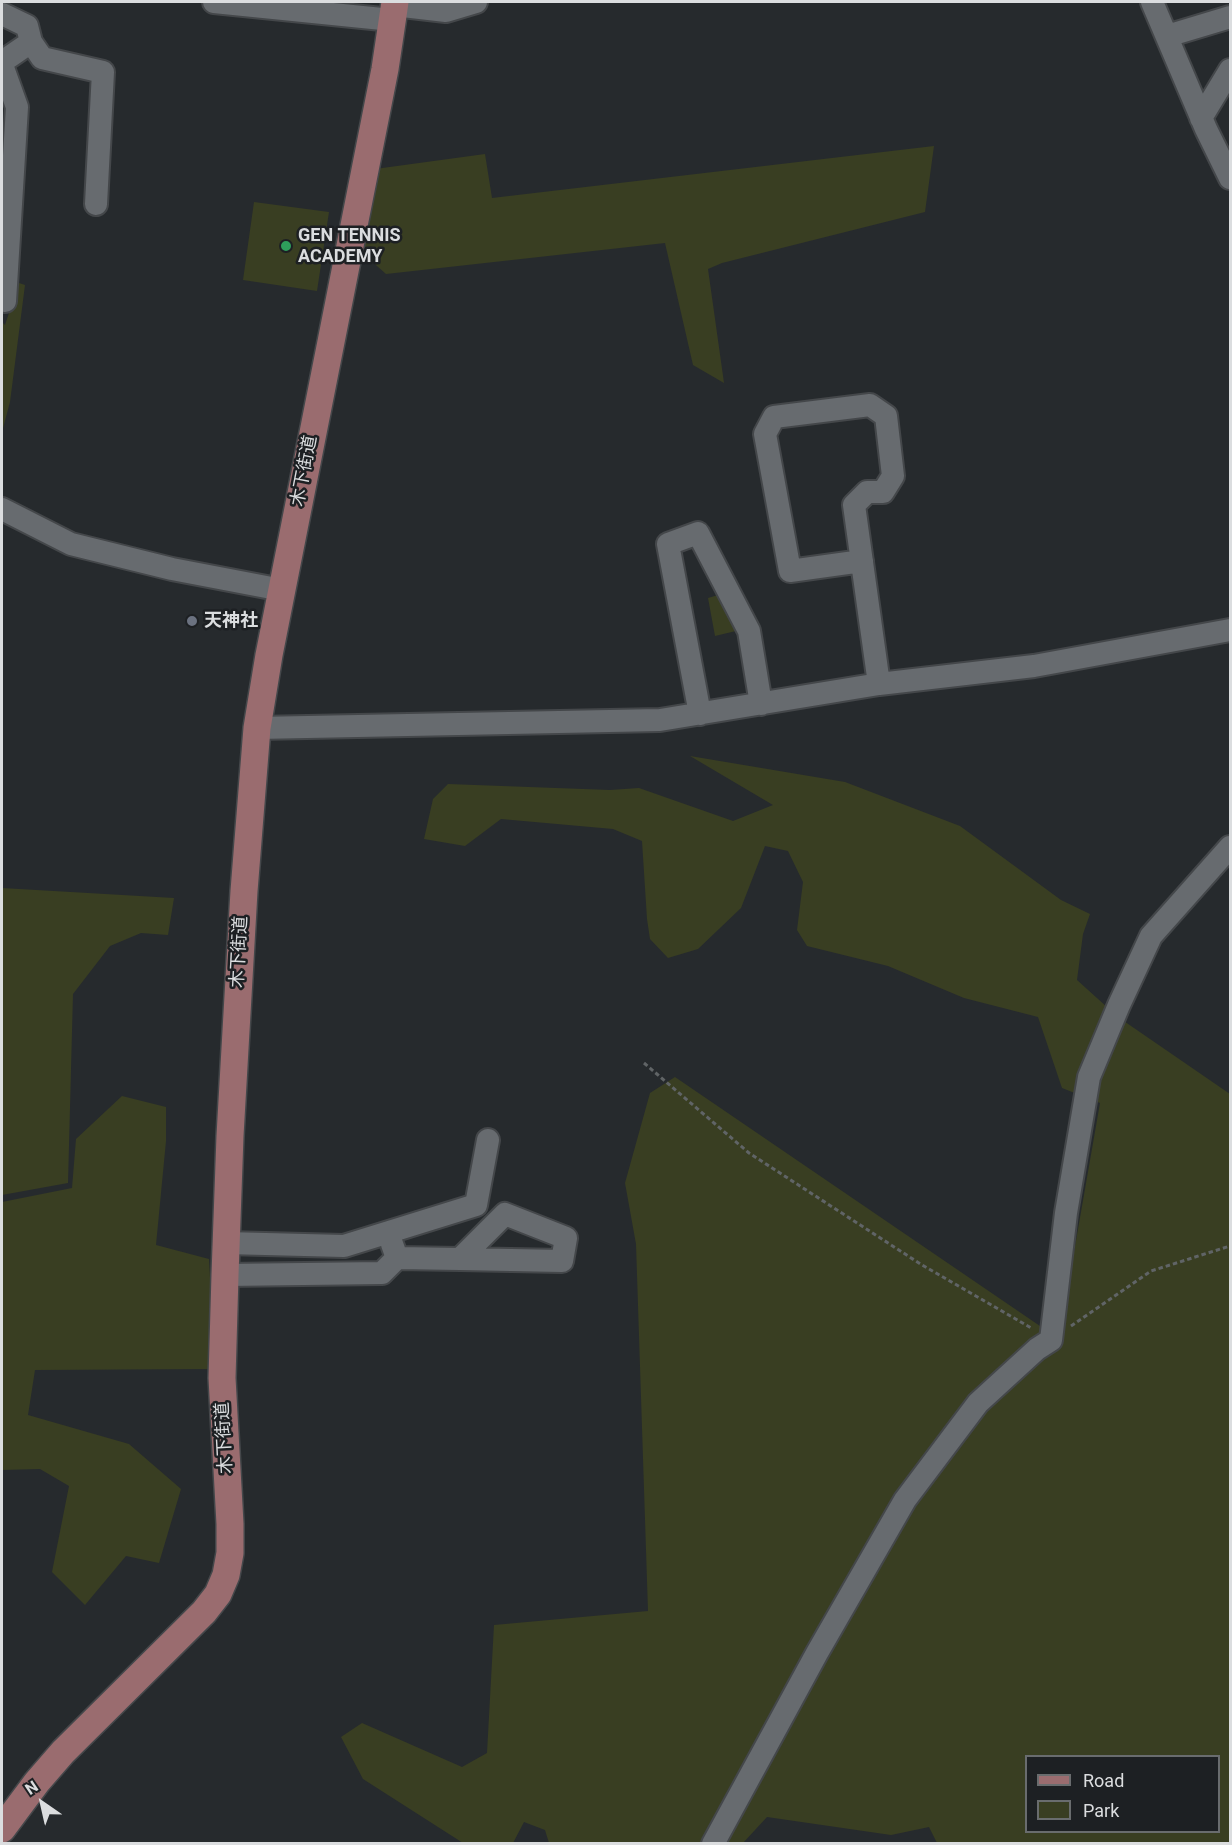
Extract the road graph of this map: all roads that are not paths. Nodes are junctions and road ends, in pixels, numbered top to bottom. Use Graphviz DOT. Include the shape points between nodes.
graph roads {
  1 [pos="214,2"];
  2 [pos="476,2"];
  3 [pos="1152,2"];
  4 [pos="394,9"];
  5 [pos="2,14"];
  6 [pos="1230,17"];
  7 [pos="1167,36"];
  8 [pos="31,42"];
  9 [pos="2,63"];
  10 [pos="1230,70"];
  11 [pos="1201,118"];
  12 [pos="7,175"];
  13 [pos="1230,178"];
  14 [pos="96,204"];
  15 [pos="5,242"];
  16 [pos="6,301"];
  17 [pos="2,509"];
  18 [pos="862,561"];
  19 [pos="282,590"];
  20 [pos="1230,630"];
  21 [pos="879,684"];
  22 [pos="761,704"];
  23 [pos="700,714"];
  24 [pos="257,728"];
  25 [pos="1230,847"];
  26 [pos="488,1140"];
  27 [pos="388,1232"];
  28 [pos="226,1243"];
  29 [pos="397,1258"];
  30 [pos="460,1259"];
  31 [pos="225,1275"];
  32 [pos="2,1829"];
  33 [pos="713,1844"];
  1 -- 4 [label="street"];
  2 -- 4 [label="street" via="446,10"];
  3 -- 7 [label="street"];
  4 -- 19 [label="main road, 木下街道"];
  5 -- 8 [label="street" via="27,26"];
  6 -- 7 [label="street"];
  7 -- 11 [label="street"];
  8 -- 9 [label="street"];
  8 -- 14 [label="street" via="42,58 103,72"];
  9 -- 12 [label="street" via="17,107"];
  10 -- 11 [label="street"];
  11 -- 13 [label="street"];
  12 -- 15 [label="street"];
  15 -- 16 [label="street"];
  17 -- 19 [label="street" via="70,544"];
  18 -- 18 [label="street" via="854,505 867,492 884,492 893,476 886,416 870,405 774,417 765,434 790,571"];
  18 -- 21 [label="street"];
  19 -- 24 [label="main road, 木下街道"];
  20 -- 21 [label="street" via="1034,666"];
  21 -- 22 [label="street"];
  22 -- 23 [label="street"];
  22 -- 23 [label="street" via="749,631 698,533 668,544"];
  23 -- 24 [label="street" via="648,721"];
  24 -- 28 [label="main road, 木下街道" via="244,891"];
  25 -- 33 [label="street" via="1151,936 1089,1077 1066,1213 1051,1340 978,1402 905,1500"];
  26 -- 27 [label="street" via="476,1205"];
  27 -- 28 [label="street" via="344,1246"];
  27 -- 29 [label="street"];
  28 -- 31 [label="main road, 木下街道"];
  29 -- 30 [label="street"];
  29 -- 31 [label="street" via="382,1273"];
  31 -- 32 [label="main road, 木下街道" via="222,1378 230,1524 226,1575 204,1612 63,1752"];
}
